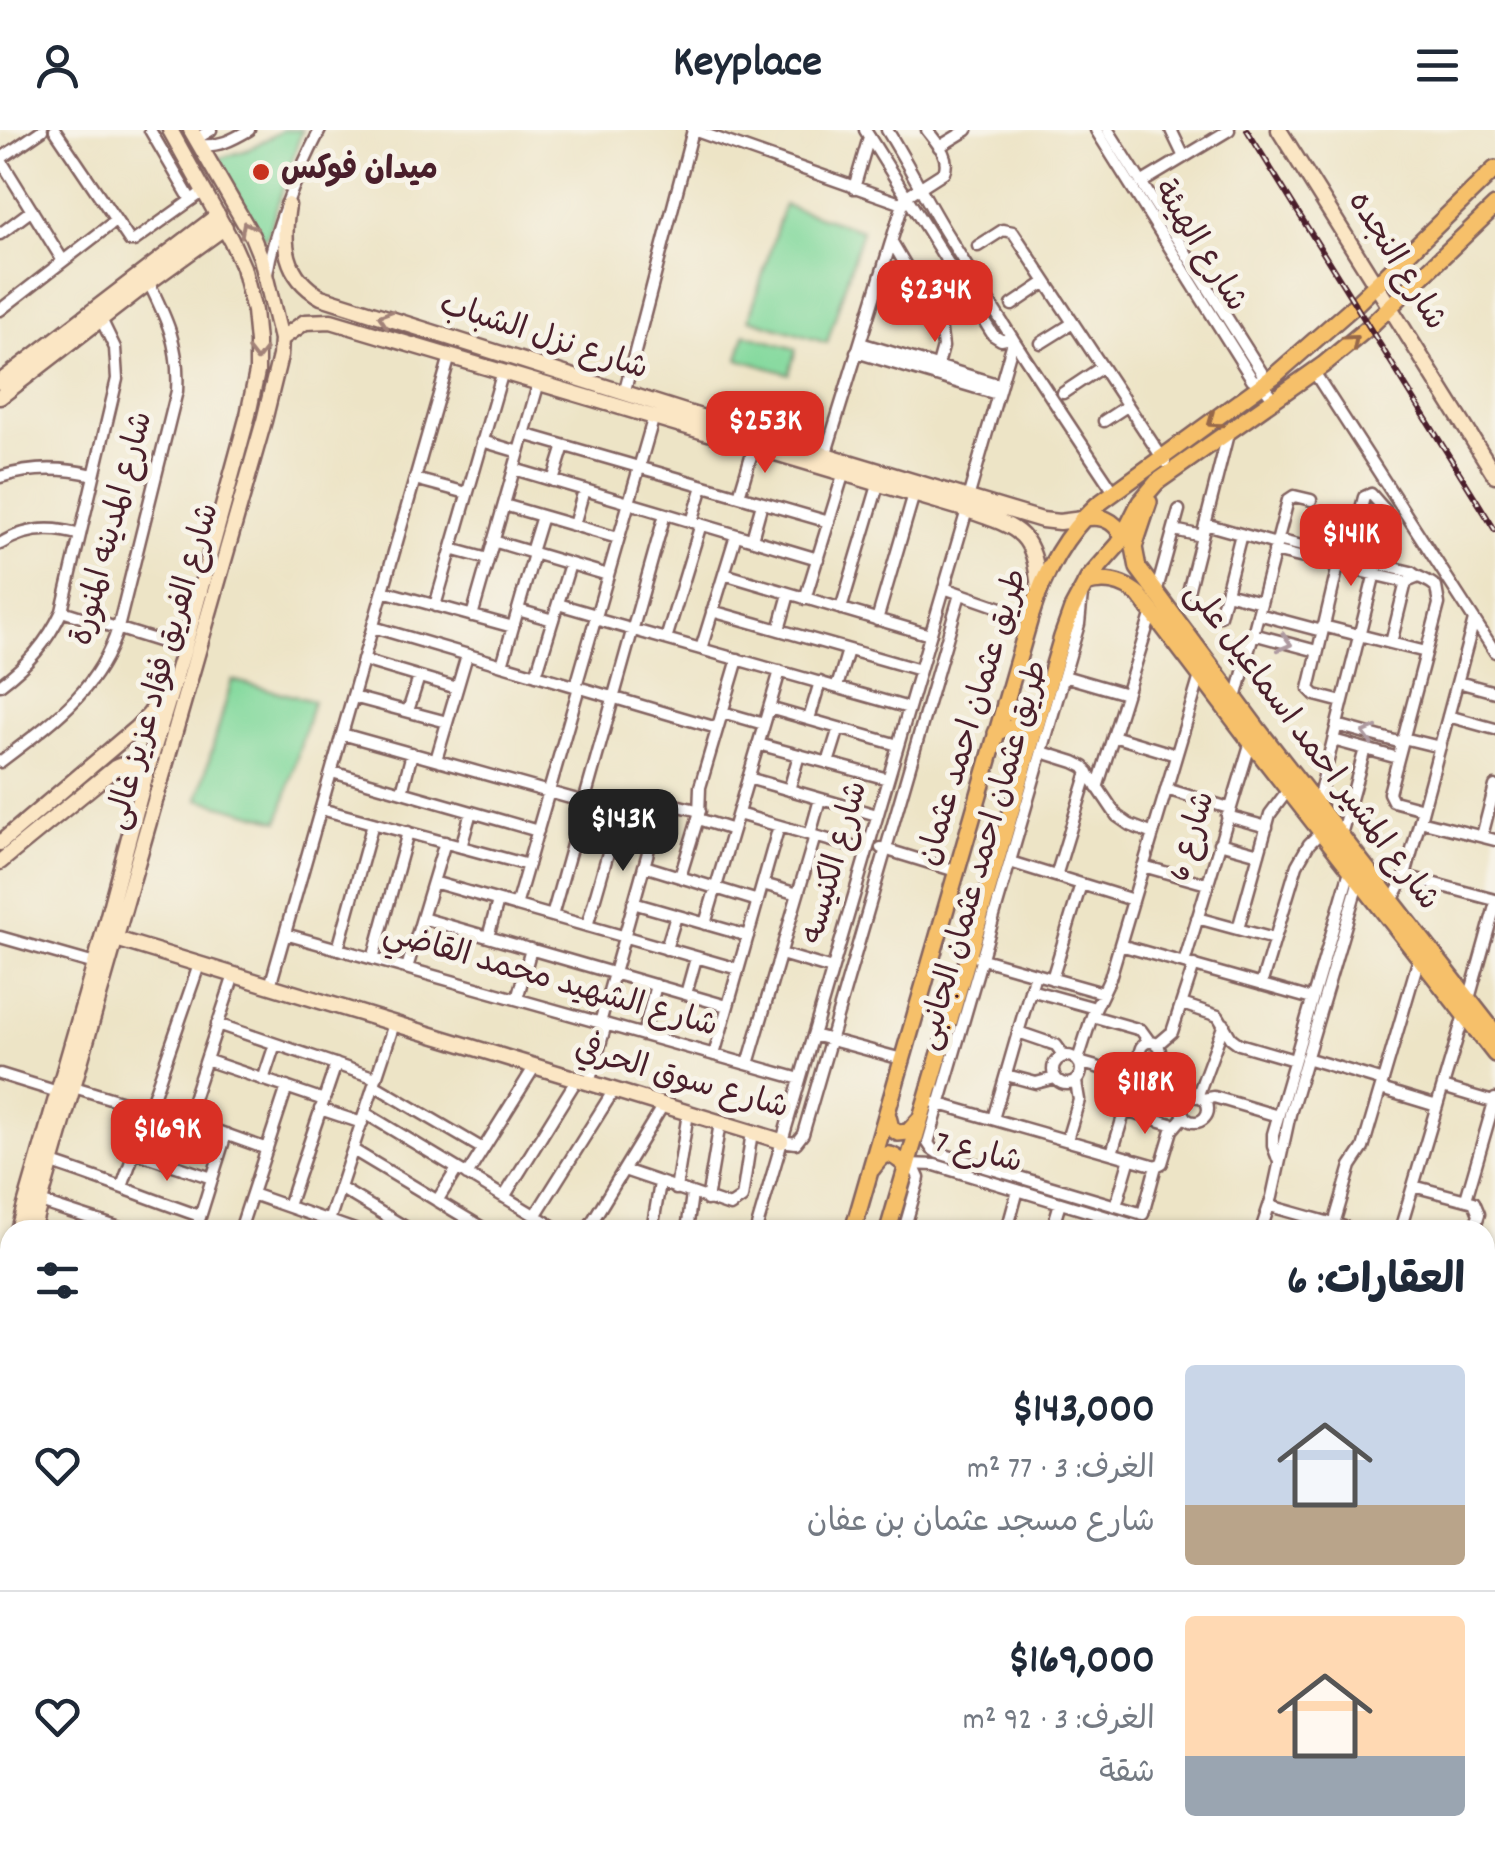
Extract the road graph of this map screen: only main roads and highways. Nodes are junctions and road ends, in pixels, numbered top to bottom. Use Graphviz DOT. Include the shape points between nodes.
graph roads {
  1 [pos="1495,169"];
  2 [pos="1495,206"];
  3 [pos="1319,368"];
  4 [pos="1269,380"];
  5 [pos="1167,465"];
  6 [pos="1156,482"];
  7 [pos="1082,519"];
  8 [pos="1124,537"];
  9 [pos="1083,587"];
  10 [pos="1005,704"];
  11 [pos="1039,714"];
  12 [pos="996,734"];
  13 [pos="1253,734"];
  14 [pos="1037,747"];
  15 [pos="1357,867"];
  16 [pos="1466,1007"];
  17 [pos="1495,1033"];
  18 [pos="1495,1054"];
  19 [pos="887,1113"];
  20 [pos="920,1120"];
  21 [pos="907,1165"];
  22 [pos="870,1170"];
  23 [pos="856,1220"];
  24 [pos="891,1220"];
  1 -- 4 [label="main road, طريق عثمان احمد عثمان"];
  3 -- 2 [label="main road, طريق عثمان احمد عثمان, one-way"];
  3 -- 4 [label="main road" via="1310,366 1282,386"];
  3 -- 5 [label="main road, طريق عثمان احمد عثمان" via="1228,434"];
  4 -- 5 [label="main road, طريق عثمان احمد عثمان, one-way"];
  5 -- 6 [label="main road, طريق عثمان احمد عثمان"];
  5 -- 7 [label="main road, طريق عثمان احمد عثمان" via="1114,492"];
  6 -- 8 [label="main road, طريق عثمان احمد عثمان"];
  6 -- 13 [label="main road, شارع المشير احمد اسماعيل على" via="1134,548 1138,568 1236,700"];
  7 -- 8 [label="main road" via="1107,519"];
  7 -- 10 [label="main road, طريق عثمان احمد عثمان" via="1039,590"];
  8 -- 9 [label="main road, طريق عثمان احمد عثمان"];
  9 -- 11 [label="main road, طريق عثمان احمد عثمان"];
  9 -- 13 [label="main road, شارع المشير احمد اسماعيل على" via="1105,580 1139,595"];
  10 -- 11 [label="main road" via="1019,718"];
  10 -- 12 [label="main road, طريق عثمان احمد عثمان"];
  11 -- 14 [label="main road, طريق عثمان احمد عثمان"];
  12 -- 14 [label="main road" via="1014,728"];
  12 -- 19 [label="main road, طريق عثمان احمد عثمان"];
  13 -- 15 [label="main road, شارع المشير احمد اسماعيل على" via="1288,790"];
  13 -- 15 [label="main road, شارع المشير احمد اسماعيل على" via="1317,804"];
  14 -- 20 [label="main road, طريق عثمان احمد عثمان" via="932,1102"];
  15 -- 16 [label="main road, شارع المشير احمد اسماعيل على" via="1420,958"];
  15 -- 16 [label="main road, شارع المشير احمد اسماعيل على" via="1392,901"];
  16 -- 17 [label="main road, شارع المشير احمد اسماعيل على"];
  16 -- 18 [label="main road, شارع المشير احمد اسماعيل على"];
  19 -- 20 [label="main road" via="898,1134"];
  19 -- 22 [label="main road, طريق عثمان احمد عثمان"];
  20 -- 21 [label="main road, طريق عثمان احمد عثمان"];
  21 -- 22 [label="main road" via="889,1154"];
  21 -- 24 [label="main road, طريق عثمان احمد عثمان"];
  22 -- 23 [label="main road, طريق عثمان احمد عثمان"];
}
